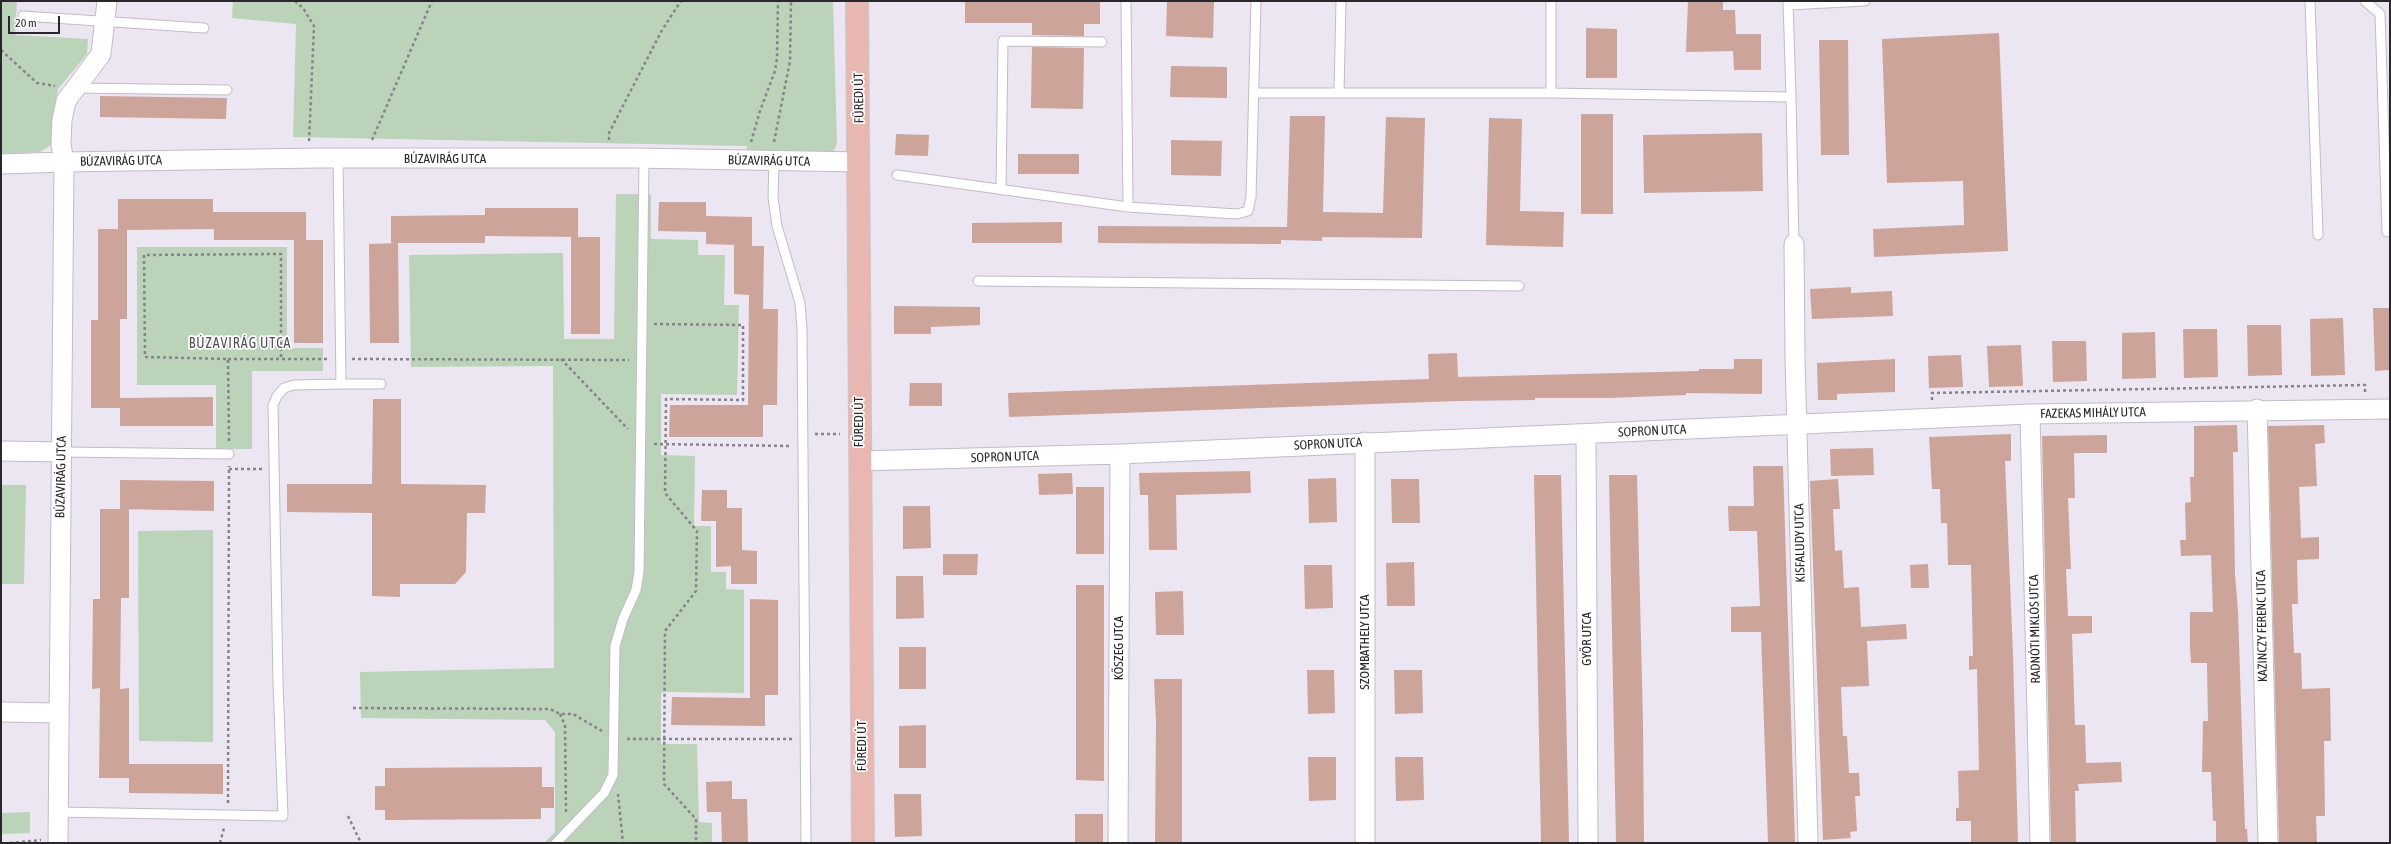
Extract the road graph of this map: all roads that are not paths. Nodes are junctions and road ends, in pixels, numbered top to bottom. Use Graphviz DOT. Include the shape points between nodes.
graph roads {
  1 [pos="108,1"];
  2 [pos="857,1"];
  3 [pos="1126,1"];
  4 [pos="1256,1"];
  5 [pos="1341,1"];
  6 [pos="1551,1"];
  7 [pos="1865,1"];
  8 [pos="2310,1"];
  9 [pos="2365,1"];
  10 [pos="1788,3"];
  11 [pos="23,16"];
  12 [pos="105,21"];
  13 [pos="204,28"];
  14 [pos="1102,42"];
  15 [pos="74,88"];
  16 [pos="227,90"];
  17 [pos="1254,93"];
  18 [pos="1339,93"];
  19 [pos="1551,93"];
  20 [pos="1791,97"];
  21 [pos="338,158"];
  22 [pos="644,159"];
  23 [pos="774,161"];
  24 [pos="64,162"];
  25 [pos="859,162"];
  26 [pos="1,164"];
  27 [pos="897,175"];
  28 [pos="1001,190"];
  29 [pos="1128,208"];
  30 [pos="2387,232"];
  31 [pos="2318,236"];
  32 [pos="1794,244"];
  33 [pos="978,281"];
  34 [pos="1519,286"];
  35 [pos="341,384"];
  36 [pos="381,384"];
  37 [pos="2257,409"];
  38 [pos="2390,409"];
  39 [pos="2030,414"];
  40 [pos="1797,424"];
  41 [pos="1586,434"];
  42 [pos="1365,442"];
  43 [pos="1,451"];
  44 [pos="62,452"];
  45 [pos="229,454"];
  46 [pos="1120,454"];
  47 [pos="860,461"];
  48 [pos="1,712"];
  49 [pos="58,713"];
  50 [pos="57,812"];
  51 [pos="58,843"];
  52 [pos="556,843"];
  53 [pos="806,843"];
  54 [pos="862,843"];
  55 [pos="1118,843"];
  56 [pos="1365,843"];
  57 [pos="1588,843"];
  58 [pos="1808,843"];
  59 [pos="2040,843"];
  60 [pos="2268,843"];
  1 -- 12 [label="street"];
  2 -- 25 [label="main road, FÜREDI ÚT"];
  3 -- 29 [label="lane"];
  4 -- 17 [label="lane"];
  5 -- 18 [label="lane"];
  6 -- 19 [label="lane"];
  7 -- 10 [label="lane"];
  8 -- 31 [label="lane"];
  9 -- 30 [label="lane" via="2380,14"];
  10 -- 20 [label="lane"];
  11 -- 12 [label="lane"];
  12 -- 13 [label="lane"];
  12 -- 15 [label="street" via="101,54"];
  14 -- 28 [label="lane" via="1003,41"];
  15 -- 16 [label="lane"];
  15 -- 24 [label="street" via="66,101 62,120 61,144"];
  17 -- 18 [label="lane"];
  17 -- 29 [label="lane" via="1251,198 1248,211 1238,214"];
  18 -- 19 [label="lane"];
  19 -- 20 [label="lane"];
  20 -- 32 [label="lane"];
  21 -- 22 [label="street, BÚZAVIRÁG UTCA"];
  21 -- 24 [label="street, BÚZAVIRÁG UTCA"];
  21 -- 35 [label="lane"];
  22 -- 23 [label="street, BÚZAVIRÁG UTCA"];
  22 -- 52 [label="lane" via="639,572 636,590 615,646 613,775 604,793"];
  23 -- 25 [label="street, BÚZAVIRÁG UTCA"];
  23 -- 53 [label="lane" via="773,197 777,226 800,303 802,329"];
  24 -- 26 [label="street"];
  24 -- 44 [label="street, BÚZAVIRÁG UTCA"];
  25 -- 47 [label="main road, FÜREDI ÚT"];
  27 -- 28 [label="lane"];
  28 -- 29 [label="lane"];
  32 -- 40 [label="street, KISFALUDY UTCA"];
  33 -- 34 [label="lane"];
  35 -- 36 [label="lane"];
  35 -- 50 [label="lane" via="294,385 284,388 273,405 283,816"];
  37 -- 38 [label="street, FAZEKAS MIHÁLY UTCA"];
  37 -- 39 [label="street, FAZEKAS MIHÁLY UTCA"];
  37 -- 60 [label="street, KAZINCZY FERENC UTCA"];
  39 -- 40 [label="street, FAZEKAS MIHÁLY UTCA"];
  39 -- 59 [label="street, RADNÓTI MIKLÓS UTCA"];
  40 -- 41 [label="street, SOPRON UTCA"];
  40 -- 58 [label="street, KISFALUDY UTCA"];
  41 -- 42 [label="street, SOPRON UTCA"];
  41 -- 57 [label="street, GYŐR UTCA"];
  42 -- 46 [label="street, SOPRON UTCA"];
  42 -- 56 [label="street, SZOMBATHELY UTCA"];
  43 -- 44 [label="street"];
  44 -- 45 [label="lane"];
  44 -- 49 [label="street, BÚZAVIRÁG UTCA"];
  46 -- 47 [label="street, SOPRON UTCA"];
  46 -- 55 [label="street, KŐSZEG UTCA"];
  47 -- 54 [label="main road, FÜREDI ÚT"];
  48 -- 49 [label="street"];
  49 -- 50 [label="street, BÚZAVIRÁG UTCA"];
  50 -- 51 [label="street, BÚZAVIRÁG UTCA"];
}
